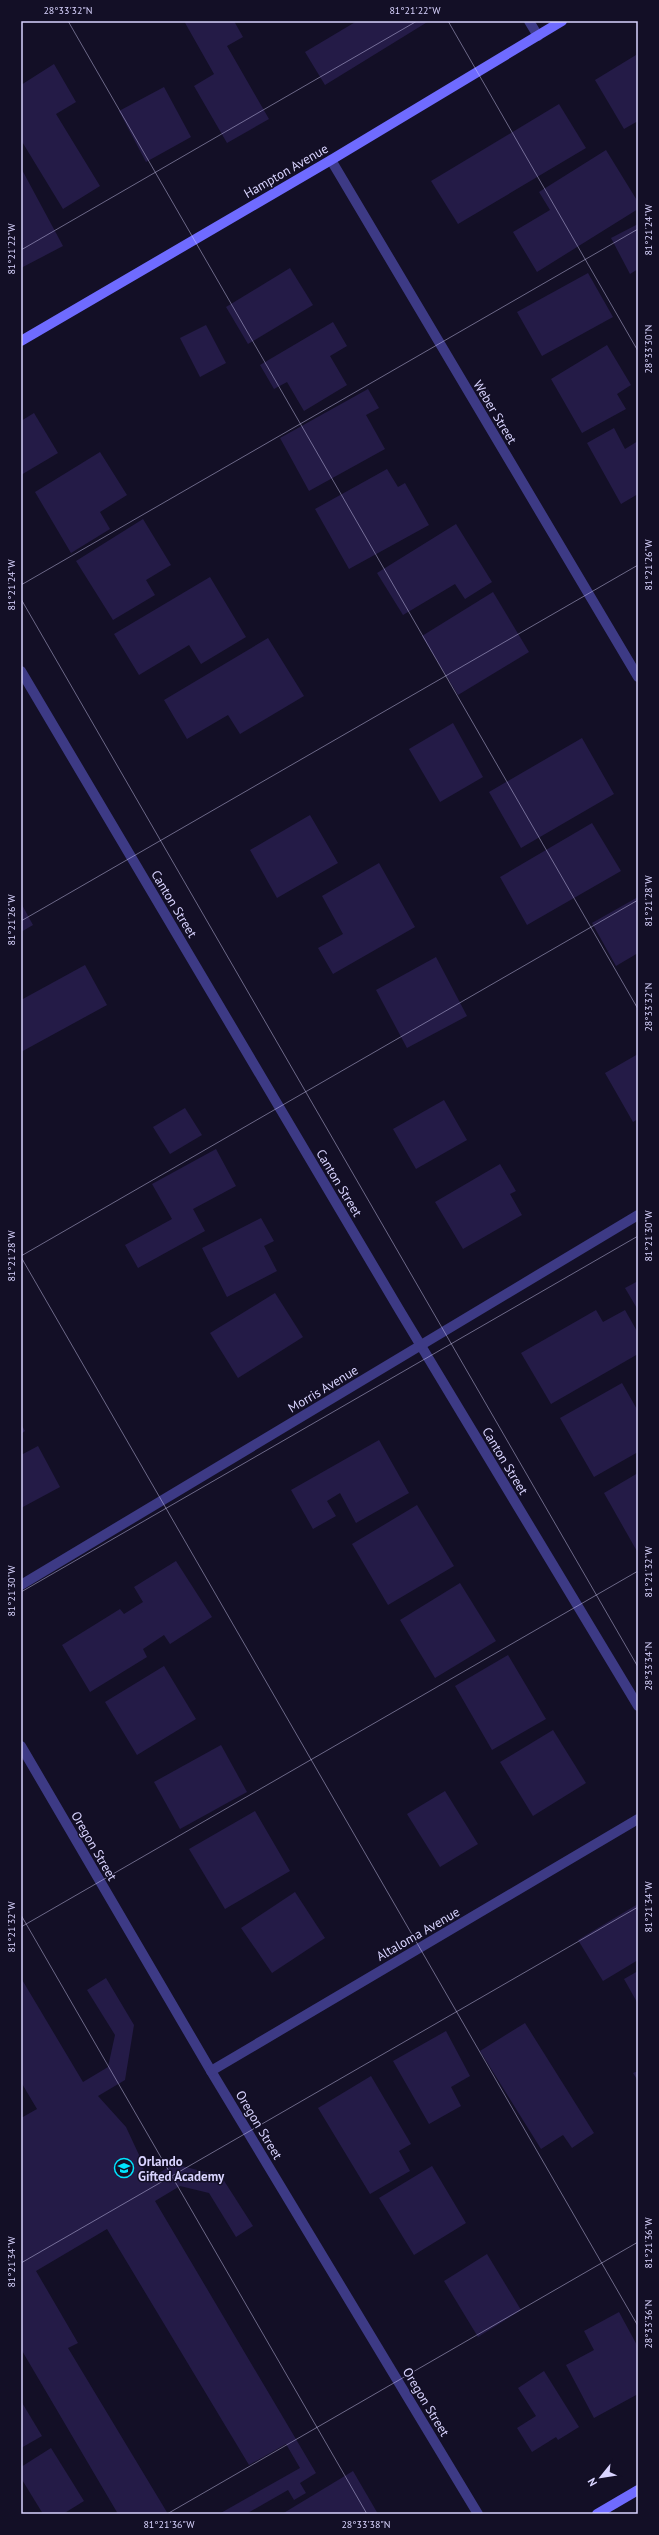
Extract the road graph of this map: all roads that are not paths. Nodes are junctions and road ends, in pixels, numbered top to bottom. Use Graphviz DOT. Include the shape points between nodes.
graph roads {
  1 [pos="529,21"];
  2 [pos="562,21"];
  3 [pos="538,36"];
  4 [pos="331,160"];
  5 [pos="21,341"];
  6 [pos="21,671"];
  7 [pos="638,677"];
  8 [pos="638,1215"];
  9 [pos="421,1346"];
  10 [pos="21,1585"];
  11 [pos="638,1706"];
  12 [pos="21,1746"];
  13 [pos="638,1819"];
  14 [pos="211,2071"];
  15 [pos="638,2490"];
  16 [pos="478,2514"];
  17 [pos="597,2514"];
  1 -- 3 [label="street"];
  2 -- 3 [label="street, Hampton Avenue"];
  3 -- 4 [label="street, Hampton Avenue"];
  4 -- 5 [label="street, Hampton Avenue"];
  4 -- 7 [label="street, Weber Street"];
  6 -- 9 [label="street, Canton Street"];
  8 -- 9 [label="street, Morris Avenue"];
  9 -- 10 [label="street, Morris Avenue"];
  9 -- 11 [label="street, Canton Street"];
  12 -- 14 [label="street, Oregon Street"];
  13 -- 14 [label="street, Altaloma Avenue"];
  14 -- 16 [label="street, Oregon Street"];
  15 -- 17 [label="street"];
}
